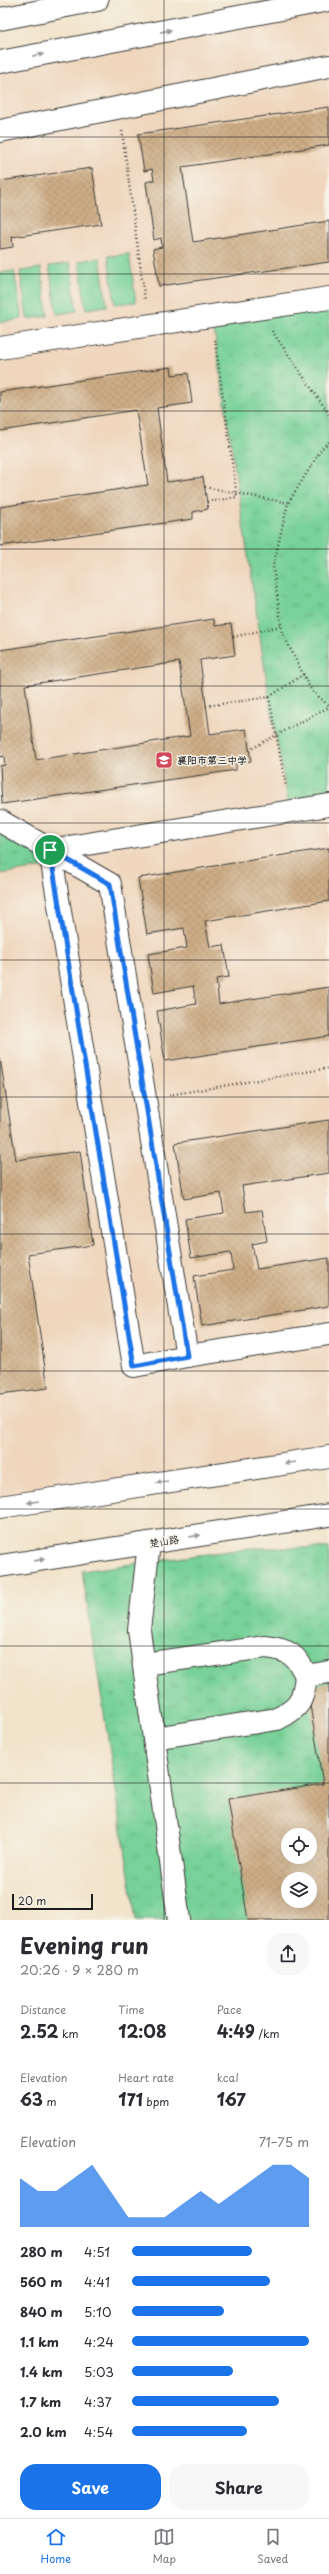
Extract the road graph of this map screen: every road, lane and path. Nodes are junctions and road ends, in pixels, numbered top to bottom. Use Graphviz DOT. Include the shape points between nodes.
graph roads {
  1 [pos="97,0"];
  2 [pos="329,0"];
  3 [pos="0,18"];
  4 [pos="0,62"];
  5 [pos="329,66"];
  6 [pos="119,107"];
  7 [pos="0,130"];
  8 [pos="329,298"];
  9 [pos="257,309"];
  10 [pos="212,316"];
  11 [pos="148,326"];
  12 [pos="0,348"];
  13 [pos="329,414"];
  14 [pos="329,442"];
  15 [pos="205,487"];
  16 [pos="207,502"];
  17 [pos="288,503"];
  18 [pos="281,626"];
  19 [pos="232,637"];
  20 [pos="304,674"];
  21 [pos="268,697"];
  22 [pos="206,706"];
  23 [pos="329,707"];
  24 [pos="249,750"];
  25 [pos="329,805"];
  26 [pos="290,812"];
  27 [pos="0,821"];
  28 [pos="50,850"];
  29 [pos="329,1068"];
  30 [pos="145,1099"];
  31 [pos="329,1334"];
  32 [pos="187,1356"];
  33 [pos="329,1457"];
  34 [pos="0,1507"];
  35 [pos="329,1515"];
  36 [pos="149,1543"];
  37 [pos="0,1566"];
  38 [pos="144,1664"];
  39 [pos="329,1672"];
  40 [pos="306,1676"];
  41 [pos="154,1738"];
  42 [pos="179,1920"];
  1 -- 3 [label="main road"];
  4 -- 2 [label="main road, one-way"];
  5 -- 6 [label="main road"];
  6 -- 7 [label="main road"];
  6 -- 11 [label="path"];
  8 -- 9 [label="main road"];
  9 -- 10 [label="main road"];
  9 -- 13 [label="path"];
  10 -- 11 [label="main road"];
  10 -- 16 [label="path" via="238,497"];
  11 -- 12 [label="main road"];
  14 -- 17 [label="path" via="323,447"];
  15 -- 17 [label="path, bridge"];
  17 -- 18 [label="path" via="274,566"];
  18 -- 19 [label="path"];
  18 -- 20 [label="path"];
  20 -- 21 [label="path"];
  20 -- 23 [label="path" via="311,690"];
  21 -- 22 [label="path"];
  21 -- 26 [label="path"];
  23 -- 24 [label="path, bridge"];
  25 -- 26 [label="main road"];
  26 -- 28 [label="main road"];
  27 -- 28 [label="main road"];
  28 -- 30 [label="main road" via="110,884"];
  28 -- 32 [label="main road" via="134,1366"];
  29 -- 30 [label="path"];
  30 -- 32 [label="main road"];
  31 -- 32 [label="main road"];
  33 -- 34 [label="main road, one-way"];
  36 -- 35 [label="main road, 楚山路, one-way"];
  37 -- 36 [label="main road, 楚山路, one-way"];
  36 -- 38 [label="main road" via="140,1630"];
  38 -- 40 [label="main road" via="265,1647 282,1648 300,1661"];
  38 -- 41 [label="main road"];
  39 -- 40 [label="main road"];
  40 -- 41 [label="main road" via="304,1696 294,1711 277,1719"];
  41 -- 42 [label="main road"];
}
